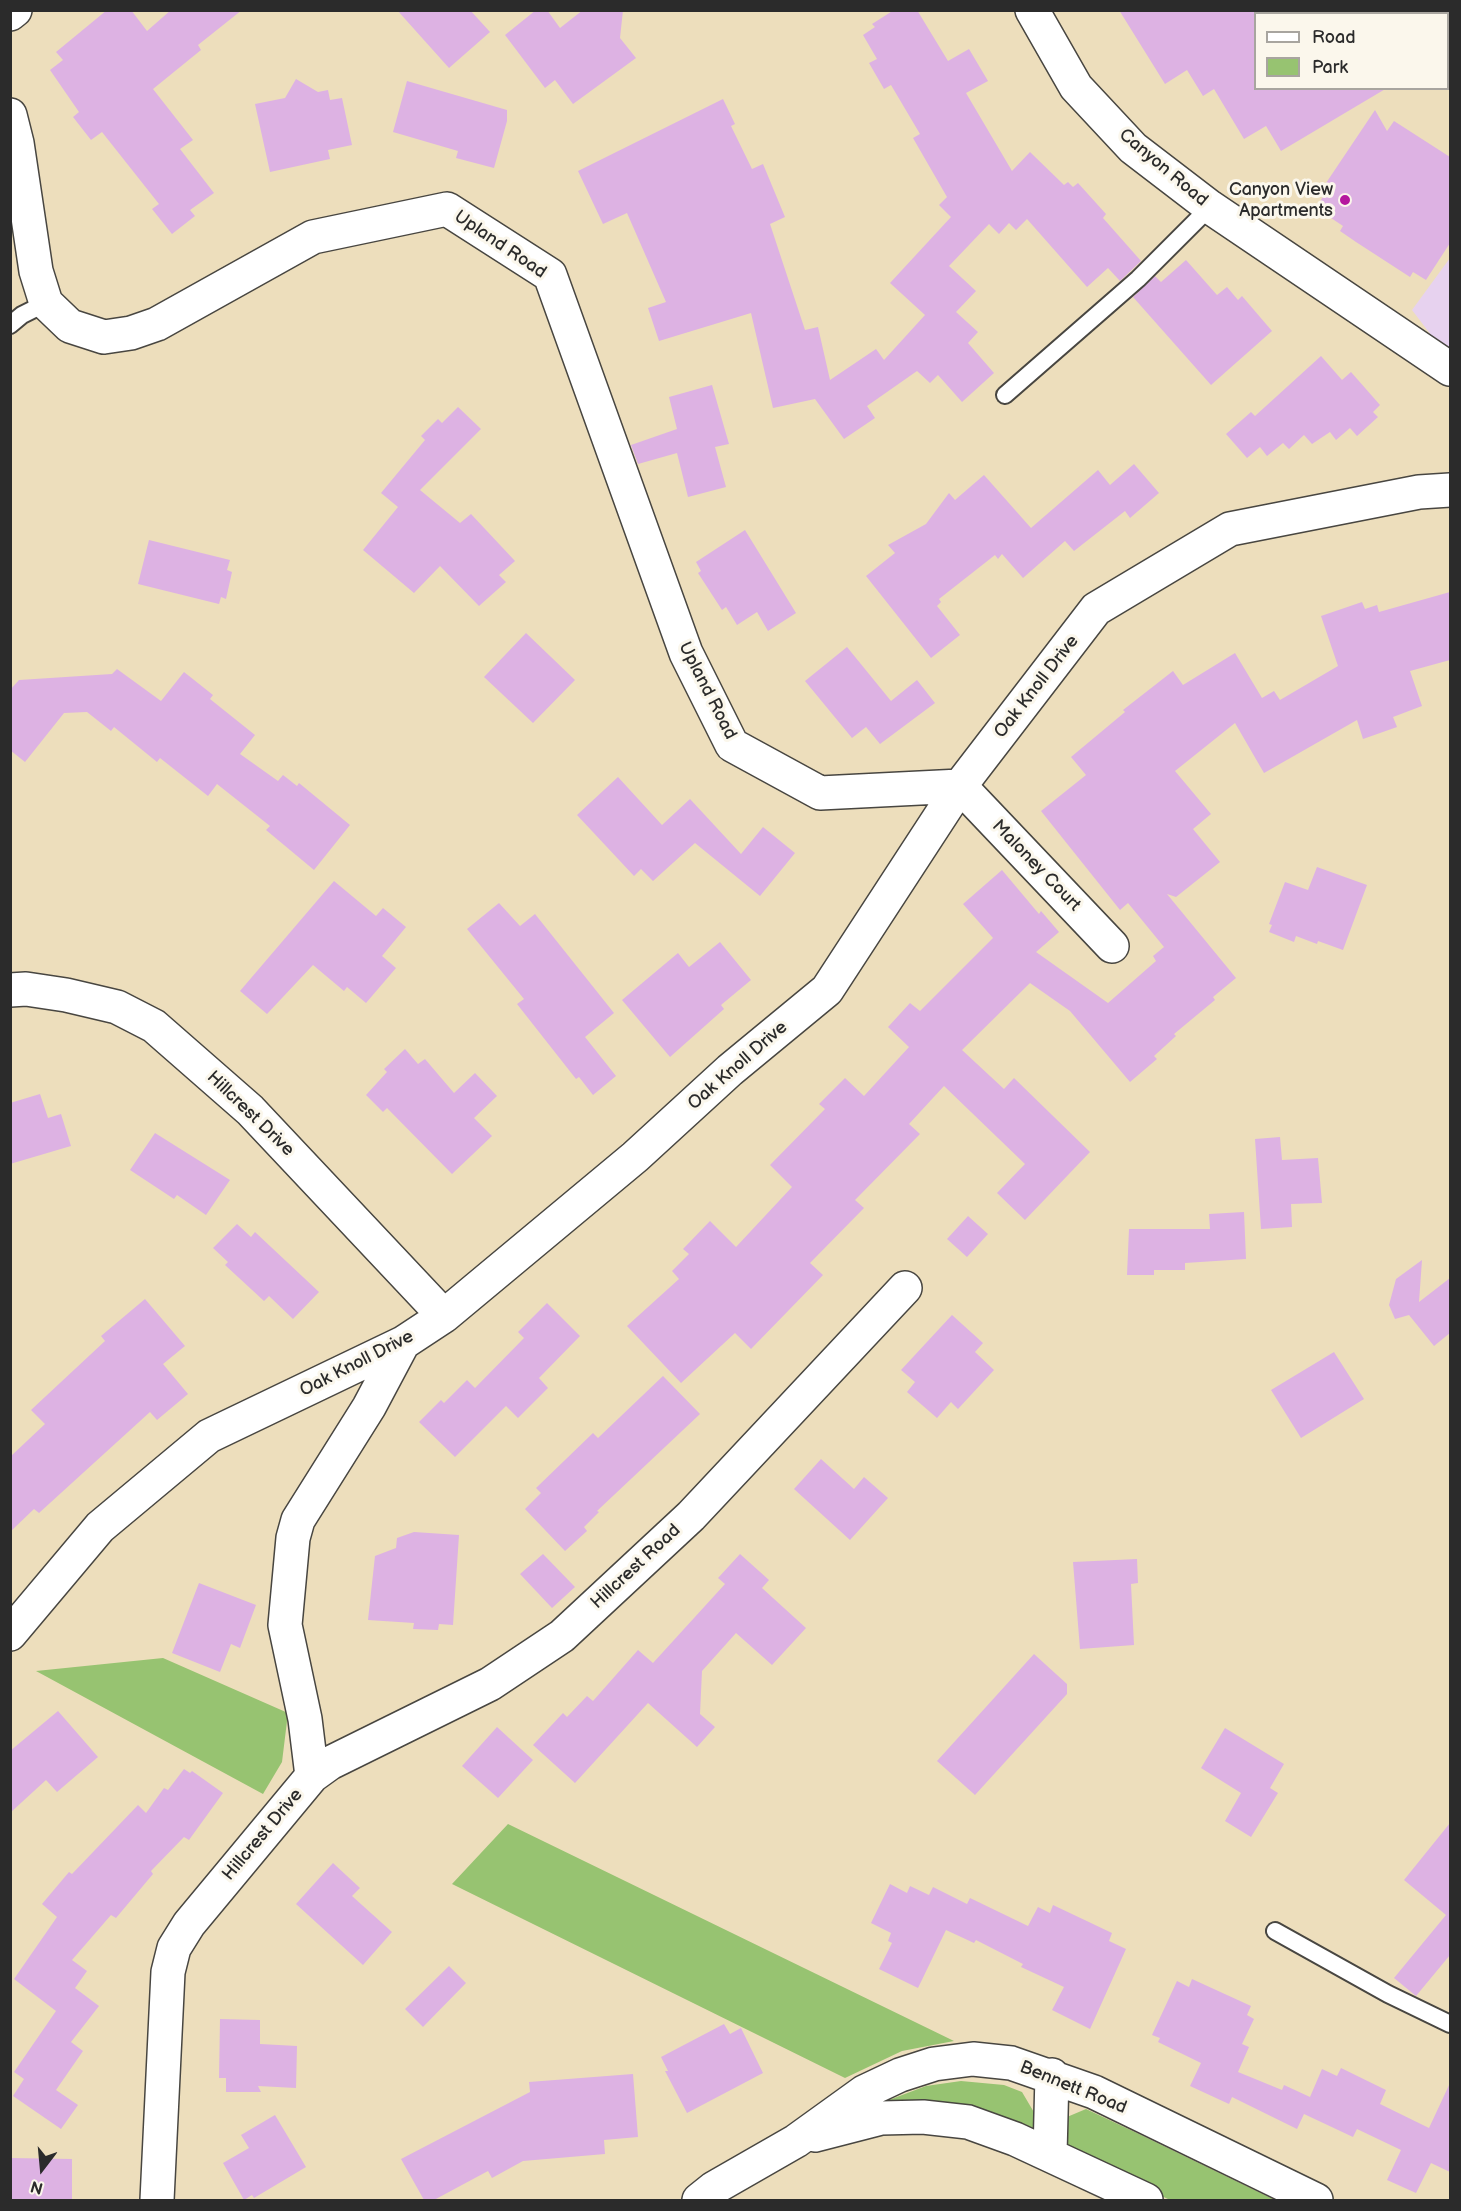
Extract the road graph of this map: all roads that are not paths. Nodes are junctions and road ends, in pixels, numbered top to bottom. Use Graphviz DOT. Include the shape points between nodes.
graph roads {
  1 [pos="15,10"];
  2 [pos="1032,10"];
  3 [pos="10,14"];
  4 [pos="10,115"];
  5 [pos="1210,207"];
  6 [pos="46,303"];
  7 [pos="10,325"];
  8 [pos="1450,369"];
  9 [pos="1005,395"];
  10 [pos="1450,464"];
  11 [pos="1435,491"];
  12 [pos="960,786"];
  13 [pos="1112,946"];
  14 [pos="10,990"];
  15 [pos="905,1288"];
  16 [pos="444,1316"];
  17 [pos="403,1343"];
  18 [pos="10,1634"];
  19 [pos="312,1776"];
  20 [pos="1275,1931"];
  21 [pos="1450,2024"];
  22 [pos="1052,2075"];
  23 [pos="796,2141"];
  24 [pos="1050,2154"];
  25 [pos="157,2200"];
  26 [pos="699,2200"];
  27 [pos="1146,2200"];
  28 [pos="1316,2200"];
  1 -- 3 [label="street"];
  2 -- 5 [label="street, Canyon Road" via="1076,87 1133,148"];
  4 -- 6 [label="street, Upland Road" via="36,271"];
  5 -- 8 [label="street, Canyon Road"];
  5 -- 9 [label="lane" via="1138,279"];
  6 -- 7 [label="lane"];
  6 -- 12 [label="street, Upland Road" via="70,326 104,337 131,333 157,324 313,237 447,209 550,275 686,653 732,745 820,793"];
  10 -- 11 [label="street, Oak Knoll Drive"];
  11 -- 12 [label="street, Oak Knoll Drive" via="1230,530 1096,609"];
  12 -- 13 [label="street, Maloney Court"];
  12 -- 16 [label="street, Oak Knoll Drive" via="827,990"];
  14 -- 16 [label="street, Hillcrest Drive" via="66,995 117,1007 154,1026 250,1110"];
  15 -- 19 [label="street, Hillcrest Road" via="691,1516 562,1636 490,1684 330,1763"];
  16 -- 17 [label="street, Oak Knoll Drive"];
  17 -- 18 [label="street, Oak Knoll Drive" via="209,1436 100,1527"];
  17 -- 19 [label="street, Hillcrest Drive" via="369,1407 298,1520 293,1538 285,1625 305,1719"];
  19 -- 25 [label="street, Hillcrest Drive" via="189,1924 174,1948 168,1972"];
  20 -- 21 [label="lane"];
  22 -- 23 [label="street, Bennett Road" via="1011,2063 973,2058 934,2064 864,2092"];
  22 -- 24 [label="street"];
  22 -- 28 [label="street, Bennett Road"];
  23 -- 24 [label="street, Bennett Road" via="881,2118 922,2117 968,2122"];
  23 -- 26 [label="street, Bennett Road"];
  24 -- 27 [label="street, Bennett Road"];
}
